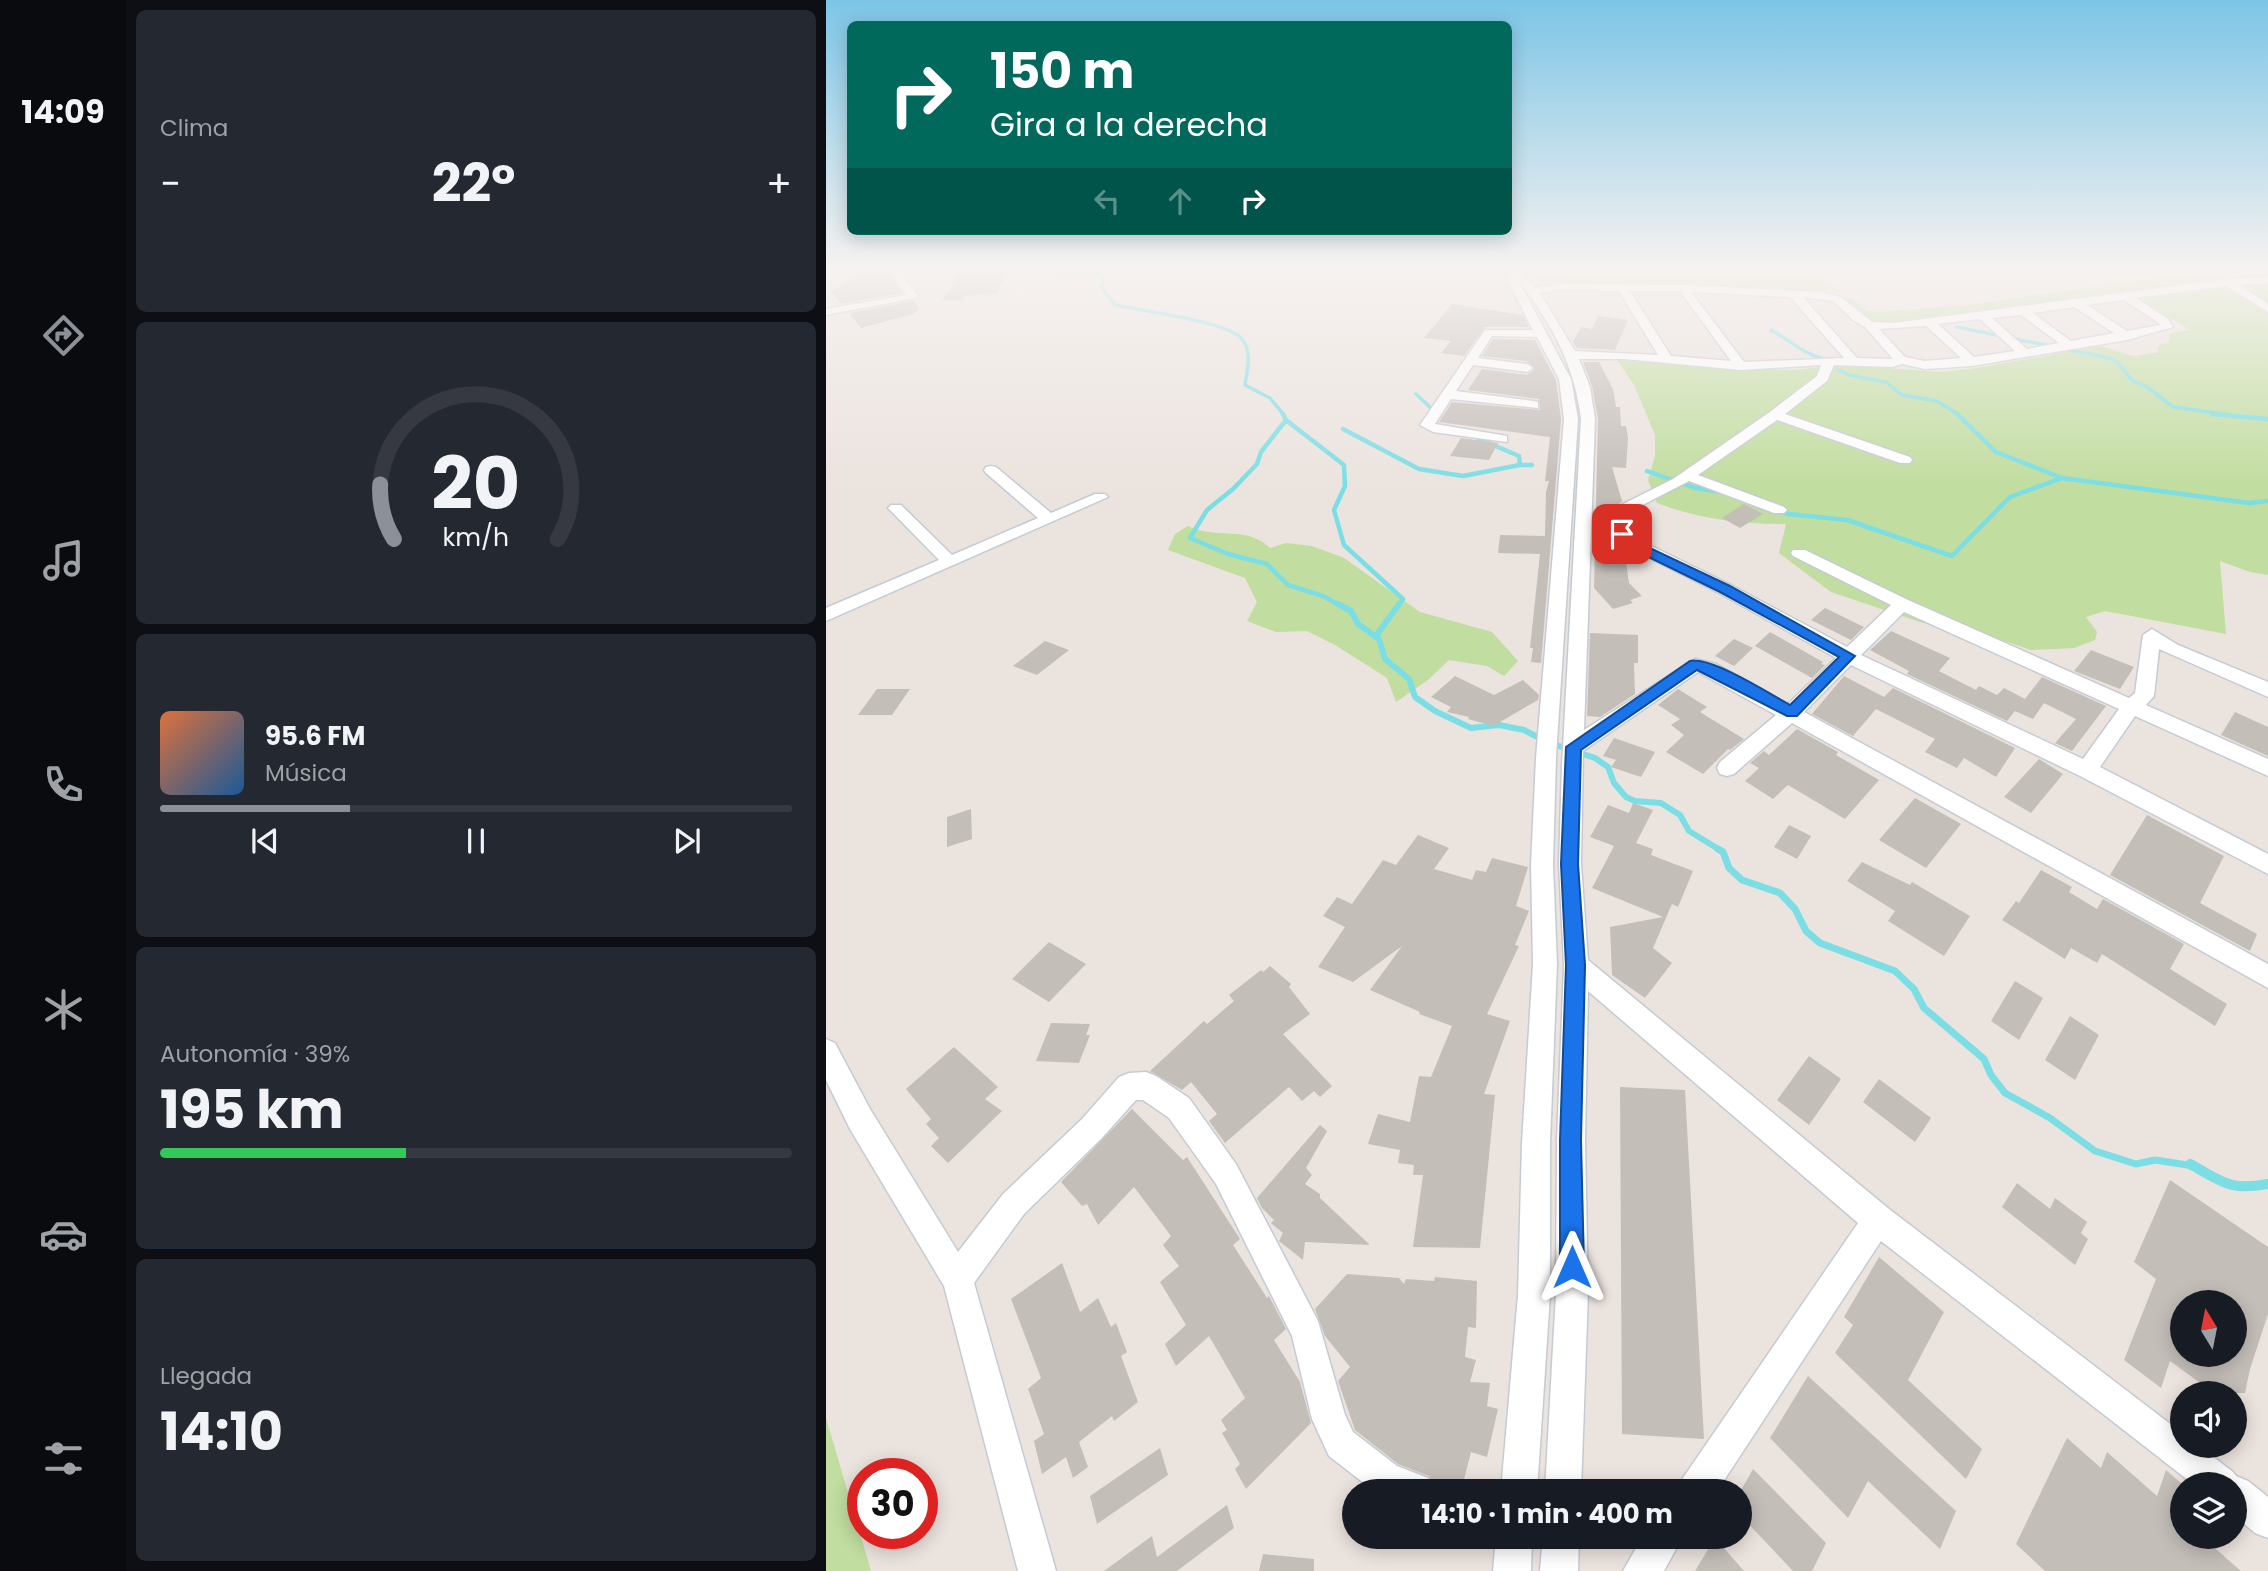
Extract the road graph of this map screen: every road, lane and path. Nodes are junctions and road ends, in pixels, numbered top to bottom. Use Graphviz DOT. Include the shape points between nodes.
graph roads {
  1 [pos="1483,340"];
  2 [pos="1545,340"];
  3 [pos="1562,340"];
  4 [pos="1655,340"];
  5 [pos="1722,340"];
  6 [pos="1835,340"];
  7 [pos="1883,340"];
  8 [pos="1949,340"];
  9 [pos="2010,340"];
  10 [pos="2063,340"];
  11 [pos="2103,340"];
  12 [pos="2069,345"];
  13 [pos="2024,353"];
  14 [pos="1570,355"];
  15 [pos="1667,359"];
  16 [pos="1901,360"];
  17 [pos="1469,361"];
  18 [pos="1829,361"];
  19 [pos="1853,361"];
  20 [pos="1972,362"];
  21 [pos="1741,366"];
  22 [pos="1527,368"];
  23 [pos="1446,394"];
  24 [pos="1533,405"];
  25 [pos="1775,415"];
  26 [pos="1502,439"];
  27 [pos="1905,460"];
  28 [pos="991,470"];
  29 [pos="1688,476"];
  30 [pos="1100,497"];
  31 [pos="896,508"];
  32 [pos="1779,510"];
  33 [pos="1049,519"];
  34 [pos="1800,553"];
  35 [pos="950,562"];
  36 [pos="1902,604"];
  37 [pos="826,615"];
  38 [pos="1848,656"];
  39 [pos="2268,690"];
  40 [pos="2131,706"];
  41 [pos="1792,712"];
  42 [pos="1573,747"];
  43 [pos="1727,768"];
  44 [pos="2268,768"];
  45 [pos="2087,770"];
  46 [pos="2268,865"];
  47 [pos="1576,965"];
  48 [pos="2268,977"];
  49 [pos="826,1052"];
  50 [pos="1878,1220"];
  51 [pos="958,1280"];
  52 [pos="2205,1472"];
  53 [pos="1387,1479"];
  54 [pos="1520,1479"];
  55 [pos="1564,1479"];
  56 [pos="1704,1479"];
  57 [pos="2247,1503"];
  58 [pos="2268,1520"];
  59 [pos="1513,1549"];
  60 [pos="1560,1549"];
  61 [pos="1656,1549"];
  62 [pos="1037,1571"];
  63 [pos="1512,1571"];
  64 [pos="1559,1571"];
  65 [pos="1642,1571"];
  1 -- 17 [label="street"];
  2 -- 54 [label="street" via="1565,379 1570,419 1546,765 1542,864 1545,964 1534,1295"];
  3 -- 14 [label="street"];
  4 -- 15 [label="street"];
  5 -- 21 [label="street"];
  6 -- 19 [label="street"];
  7 -- 16 [label="street"];
  8 -- 20 [label="street"];
  9 -- 13 [label="street"];
  10 -- 12 [label="street"];
  11 -- 12 [label="street"];
  12 -- 13 [label="street"];
  13 -- 20 [label="street"];
  14 -- 15 [label="street"];
  14 -- 42 [label="street" via="1581,378 1588,419"];
  15 -- 21 [label="street"];
  16 -- 19 [label="street"];
  16 -- 20 [label="street" via="1925,366"];
  17 -- 22 [label="street"];
  17 -- 23 [label="street"];
  18 -- 19 [label="street"];
  18 -- 21 [label="street"];
  18 -- 25 [label="street" via="1823,377"];
  23 -- 24 [label="street"];
  23 -- 26 [label="street" via="1428,427"];
  25 -- 27 [label="street"];
  25 -- 29 [label="street"];
  28 -- 33 [label="street"];
  29 -- 32 [label="street"];
  29 -- 38 [label="street" via="1626,508 1621,523 1624,539"];
  30 -- 33 [label="street"];
  31 -- 35 [label="street"];
  33 -- 35 [label="street"];
  34 -- 36 [label="street"];
  35 -- 37 [label="street"];
  36 -- 38 [label="street"];
  36 -- 40 [label="street"];
  38 -- 41 [label="street"];
  38 -- 45 [label="street"];
  39 -- 40 [label="street" via="2172,649 2152,635 2144,696"];
  40 -- 44 [label="street"];
  40 -- 45 [label="street"];
  41 -- 42 [label="street" via="1695,665"];
  41 -- 43 [label="street"];
  41 -- 48 [label="street"];
  42 -- 47 [label="street" via="1570,864"];
  45 -- 46 [label="street"];
  47 -- 50 [label="street"];
  47 -- 55 [label="street" via="1571,1357"];
  49 -- 51 [label="street" via="860,1119"];
  50 -- 52 [label="street"];
  50 -- 56 [label="street"];
  51 -- 53 [label="street" via="1021,1195 1078,1143 1129,1087 1146,1086 1179,1108 1226,1174 1307,1332 1329,1419 1341,1444"];
  51 -- 62 [label="street"];
  57 -- 58 [label="street"];
  59 -- 63 [label="street"];
  60 -- 64 [label="street"];
  61 -- 65 [label="street"];
}
